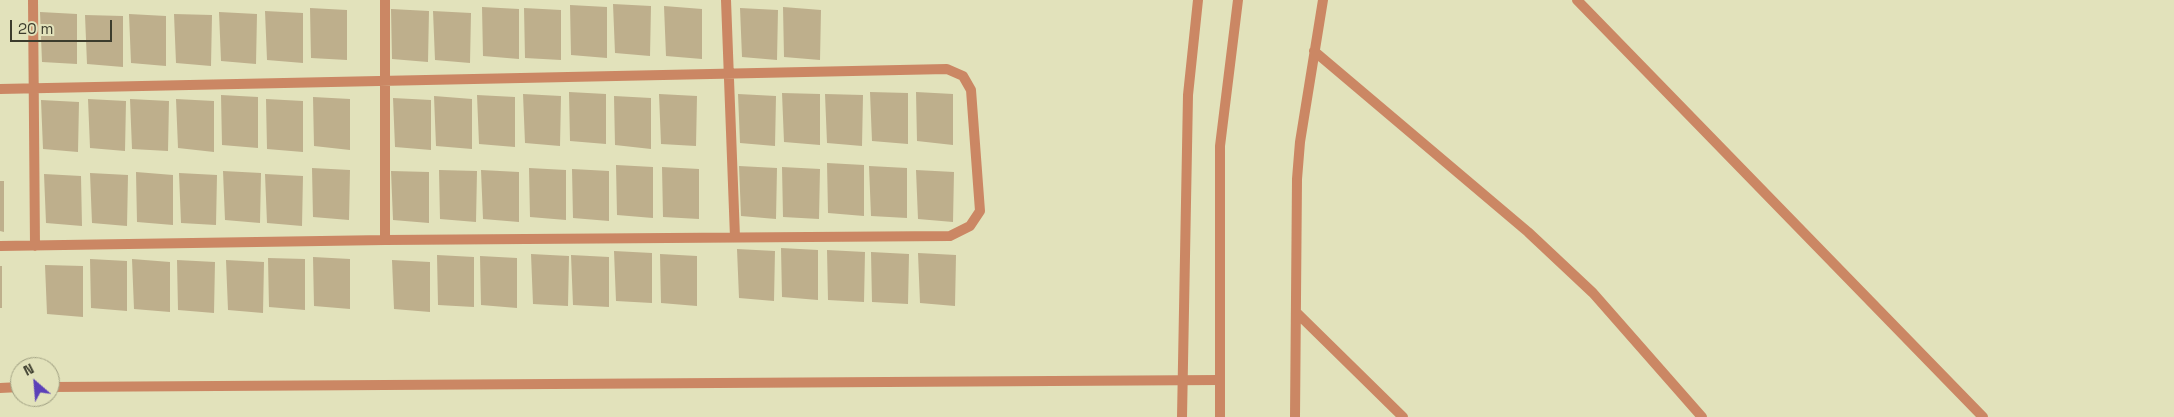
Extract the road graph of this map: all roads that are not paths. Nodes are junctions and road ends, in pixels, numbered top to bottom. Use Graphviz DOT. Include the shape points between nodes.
graph roads {
  1 [pos="33,0"];
  2 [pos="385,0"];
  3 [pos="726,0"];
  4 [pos="1198,0"];
  5 [pos="1238,0"];
  6 [pos="1323,0"];
  7 [pos="1577,0"];
  8 [pos="1314,51"];
  9 [pos="729,73"];
  10 [pos="386,80"];
  11 [pos="34,88"];
  12 [pos="0,89"];
  13 [pos="735,237"];
  14 [pos="385,240"];
  15 [pos="0,246"];
  16 [pos="35,246"];
  17 [pos="1296,312"];
  18 [pos="1182,380"];
  19 [pos="1220,380"];
  20 [pos="60,387"];
  21 [pos="1182,417"];
  22 [pos="1220,417"];
  23 [pos="1295,417"];
  24 [pos="1403,417"];
  25 [pos="1702,417"];
  26 [pos="1983,417"];
  1 -- 11 [label="street"];
  2 -- 10 [label="street"];
  3 -- 9 [label="street"];
  4 -- 18 [label="street" via="1188,95"];
  5 -- 19 [label="street" via="1220,146"];
  6 -- 8 [label="street"];
  7 -- 26 [label="street"];
  8 -- 17 [label="street" via="1297,179"];
  8 -- 25 [label="street" via="1528,232 1593,293"];
  9 -- 10 [label="street"];
  9 -- 13 [label="street"];
  9 -- 13 [label="street" via="947,69 963,76 972,90 980,211 970,226 950,236"];
  10 -- 11 [label="street"];
  10 -- 14 [label="street"];
  11 -- 12 [label="street"];
  11 -- 16 [label="street"];
  13 -- 14 [label="street"];
  14 -- 16 [label="street"];
  15 -- 16 [label="street"];
  17 -- 23 [label="street"];
  17 -- 24 [label="street"];
  18 -- 19 [label="street"];
  18 -- 20 [label="street"];
  18 -- 21 [label="street"];
  19 -- 22 [label="street"];
}
